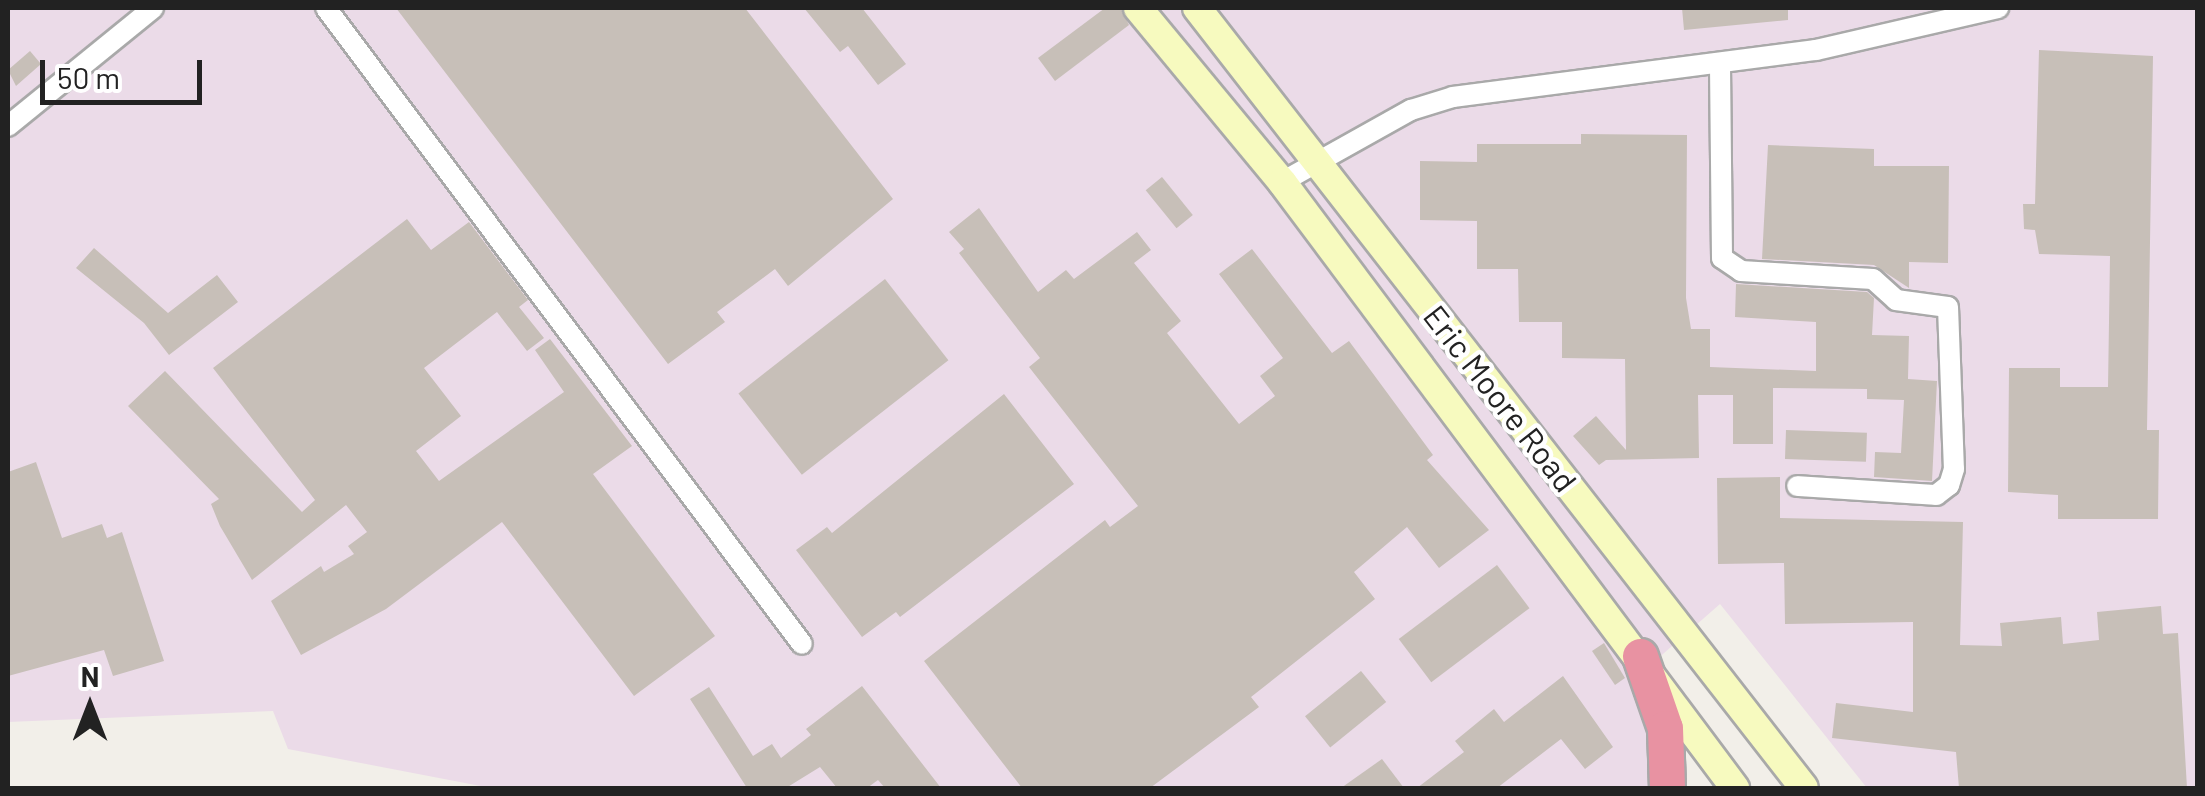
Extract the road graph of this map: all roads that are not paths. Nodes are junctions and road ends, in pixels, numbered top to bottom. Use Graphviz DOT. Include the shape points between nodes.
graph roads {
  1 [pos="153,8"];
  2 [pos="326,8"];
  3 [pos="1138,8"];
  4 [pos="1197,8"];
  5 [pos="1998,8"];
  6 [pos="1720,66"];
  7 [pos="8,126"];
  8 [pos="1316,158"];
  9 [pos="1282,182"];
  10 [pos="1797,486"];
  11 [pos="802,644"];
  12 [pos="1640,656"];
  13 [pos="1668,788"];
  14 [pos="1735,788"];
  15 [pos="1804,788"];
  1 -- 7 [label="street"];
  2 -- 11 [label="street"];
  3 -- 9 [label="street, Eric Moore Road"];
  4 -- 8 [label="street, Eric Moore Road"];
  5 -- 6 [label="street"];
  6 -- 8 [label="street" via="1453,98 1410,110"];
  6 -- 10 [label="street" via="1722,258 1730,267 1873,279 1896,300 1948,307 1954,469 1948,486 1936,495"];
  8 -- 9 [label="street"];
  8 -- 15 [label="street, Eric Moore Road"];
  9 -- 12 [label="street, Eric Moore Road" via="1539,531"];
  12 -- 13 [label="highway" via="1665,728"];
  12 -- 14 [label="street, Eric Moore Road"];
}
